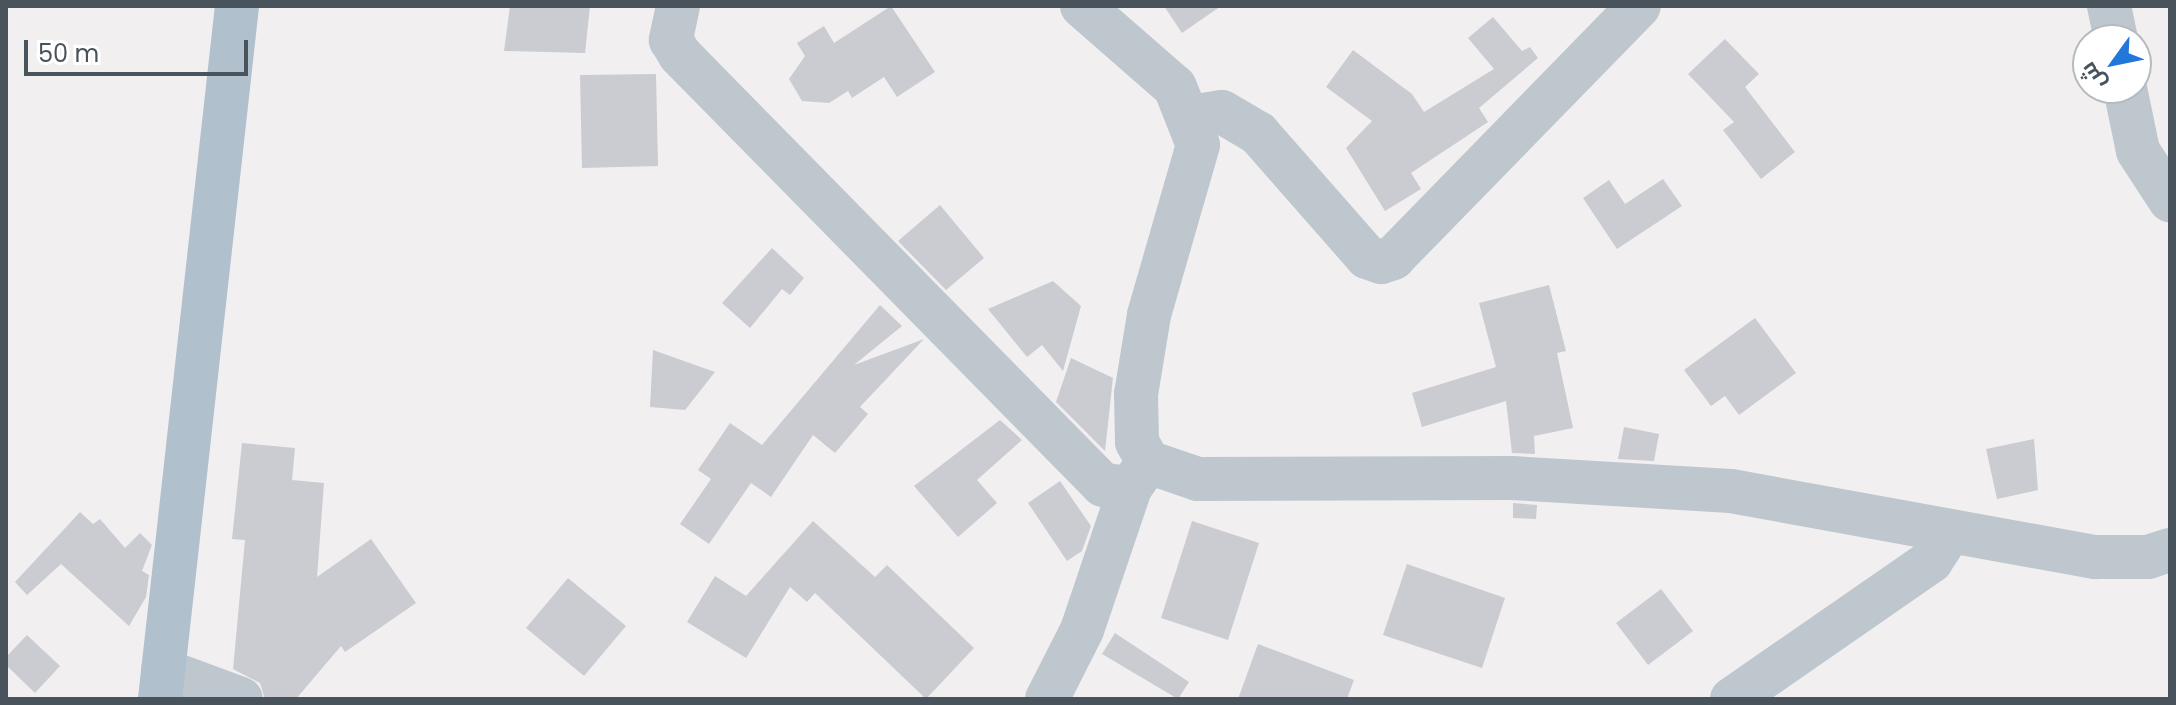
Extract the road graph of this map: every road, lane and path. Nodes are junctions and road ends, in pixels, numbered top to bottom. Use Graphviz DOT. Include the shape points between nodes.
graph roads {
  1 [pos="237,6"];
  2 [pos="678,6"];
  3 [pos="1082,6"];
  4 [pos="1639,6"];
  5 [pos="2128,104"];
  6 [pos="1190,117"];
  7 [pos="2170,200"];
  8 [pos="1139,475"];
  9 [pos="1950,532"];
  10 [pos="2170,550"];
  11 [pos="161,684"];
  12 [pos="241,699"];
  13 [pos="1047,699"];
  14 [pos="1732,699"];
  1 -- 11 [label="main road"];
  2 -- 8 [label="street" via="671,40 680,55 1103,485"];
  3 -- 6 [label="street" via="1175,87"];
  4 -- 6 [label="street" via="1393,258 1381,262 1367,257 1258,133 1222,112"];
  5 -- 7 [label="street" via="2138,151"];
  6 -- 8 [label="street" via="1198,145 1149,315 1136,394"];
  8 -- 9 [label="street" via="1512,478 1731,491"];
  8 -- 13 [label="street" via="1082,630"];
  9 -- 10 [label="street" via="2095,557 2148,557"];
  9 -- 14 [label="street" via="1931,561"];
  11 -- 12 [label="street"];
}
